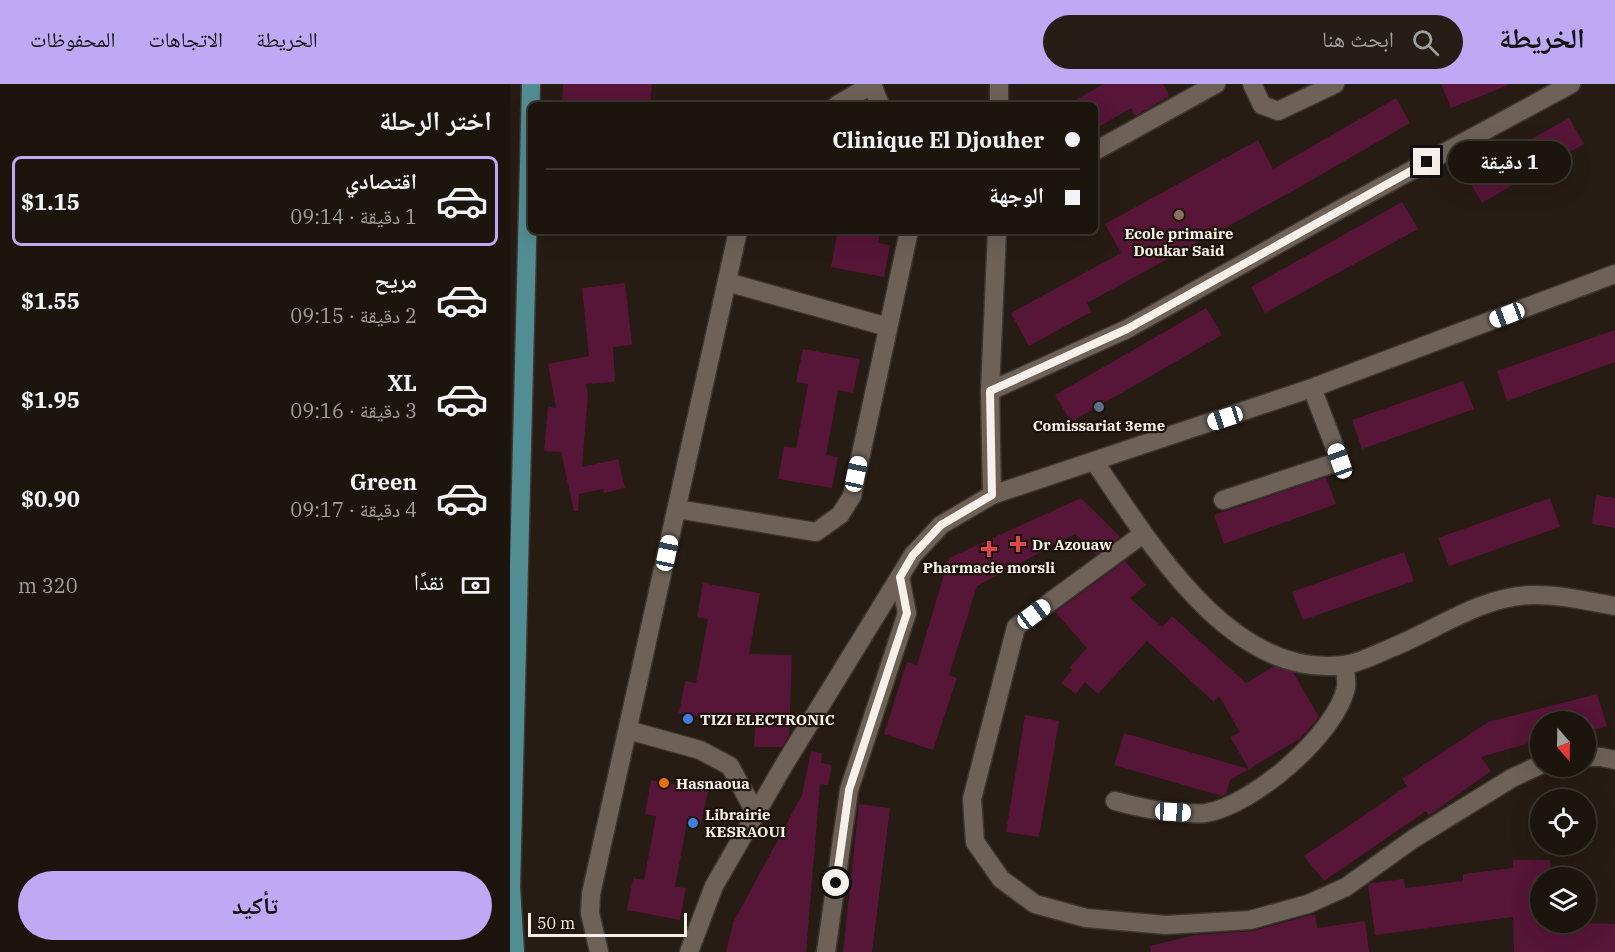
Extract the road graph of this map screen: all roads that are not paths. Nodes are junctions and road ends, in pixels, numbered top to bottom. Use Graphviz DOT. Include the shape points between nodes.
graph roads {
  1 [pos="531,84"];
  2 [pos="873,84"];
  3 [pos="999,84"];
  4 [pos="1216,84"];
  5 [pos="1252,84"];
  6 [pos="1335,84"];
  7 [pos="1571,84"];
  8 [pos="530,102"];
  9 [pos="842,102"];
  10 [pos="879,102"];
  11 [pos="999,102"];
  12 [pos="1098,150"];
  13 [pos="528,163"];
  14 [pos="737,234"];
  15 [pos="908,234"];
  16 [pos="997,234"];
  17 [pos="1615,274"];
  18 [pos="727,282"];
  19 [pos="888,327"];
  20 [pos="1312,388"];
  21 [pos="990,391"];
  22 [pos="1094,461"];
  23 [pos="992,495"];
  24 [pos="1223,500"];
  25 [pos="515,507"];
  26 [pos="677,509"];
  27 [pos="1143,534"];
  28 [pos="900,577"];
  29 [pos="1615,606"];
  30 [pos="1345,665"];
  31 [pos="628,730"];
  32 [pos="1596,757"];
  33 [pos="1615,760"];
  34 [pos="1530,770"];
  35 [pos="1115,801"];
  36 [pos="756,814"];
  37 [pos="515,952"];
  38 [pos="599,952"];
  39 [pos="689,952"];
  40 [pos="826,952"];
  1 -- 8 [label="main road"];
  2 -- 9 [label="street"];
  2 -- 10 [label="street"];
  3 -- 11 [label="street"];
  4 -- 12 [label="street"];
  5 -- 6 [label="street" via="1262,105 1278,111"];
  7 -- 21 [label="street" via="1127,329"];
  13 -- 25 [label="main road"];
  14 -- 18 [label="street"];
  15 -- 19 [label="street"];
  16 -- 21 [label="street"];
  17 -- 20 [label="street"];
  18 -- 19 [label="street"];
  18 -- 26 [label="street"];
  19 -- 26 [label="street" via="852,496 840,515 816,532"];
  20 -- 22 [label="street"];
  20 -- 24 [label="street" via="1340,461"];
  21 -- 23 [label="street"];
  22 -- 23 [label="street"];
  22 -- 27 [label="street"];
  23 -- 28 [label="street" via="941,525 913,555"];
  25 -- 37 [label="main road" via="511,887"];
  26 -- 31 [label="street"];
  27 -- 30 [label="street" via="1162,561 1225,626 1265,652 1306,665"];
  27 -- 34 [label="street" via="1016,627 972,799 975,842 1002,879 1035,904 1086,918 1166,925 1250,920 1308,904 1346,887 1413,839"];
  28 -- 36 [label="street"];
  28 -- 40 [label="street" via="907,613 849,790"];
  29 -- 30 [label="street" via="1547,595 1508,598"];
  30 -- 35 [label="street" via="1346,687 1335,715 1304,752 1240,802 1205,814 1156,811"];
  31 -- 36 [label="street" via="700,750 730,766"];
  31 -- 38 [label="street" via="591,894 590,913"];
  32 -- 33 [label="street"];
  36 -- 39 [label="street" via="714,886"];
}
